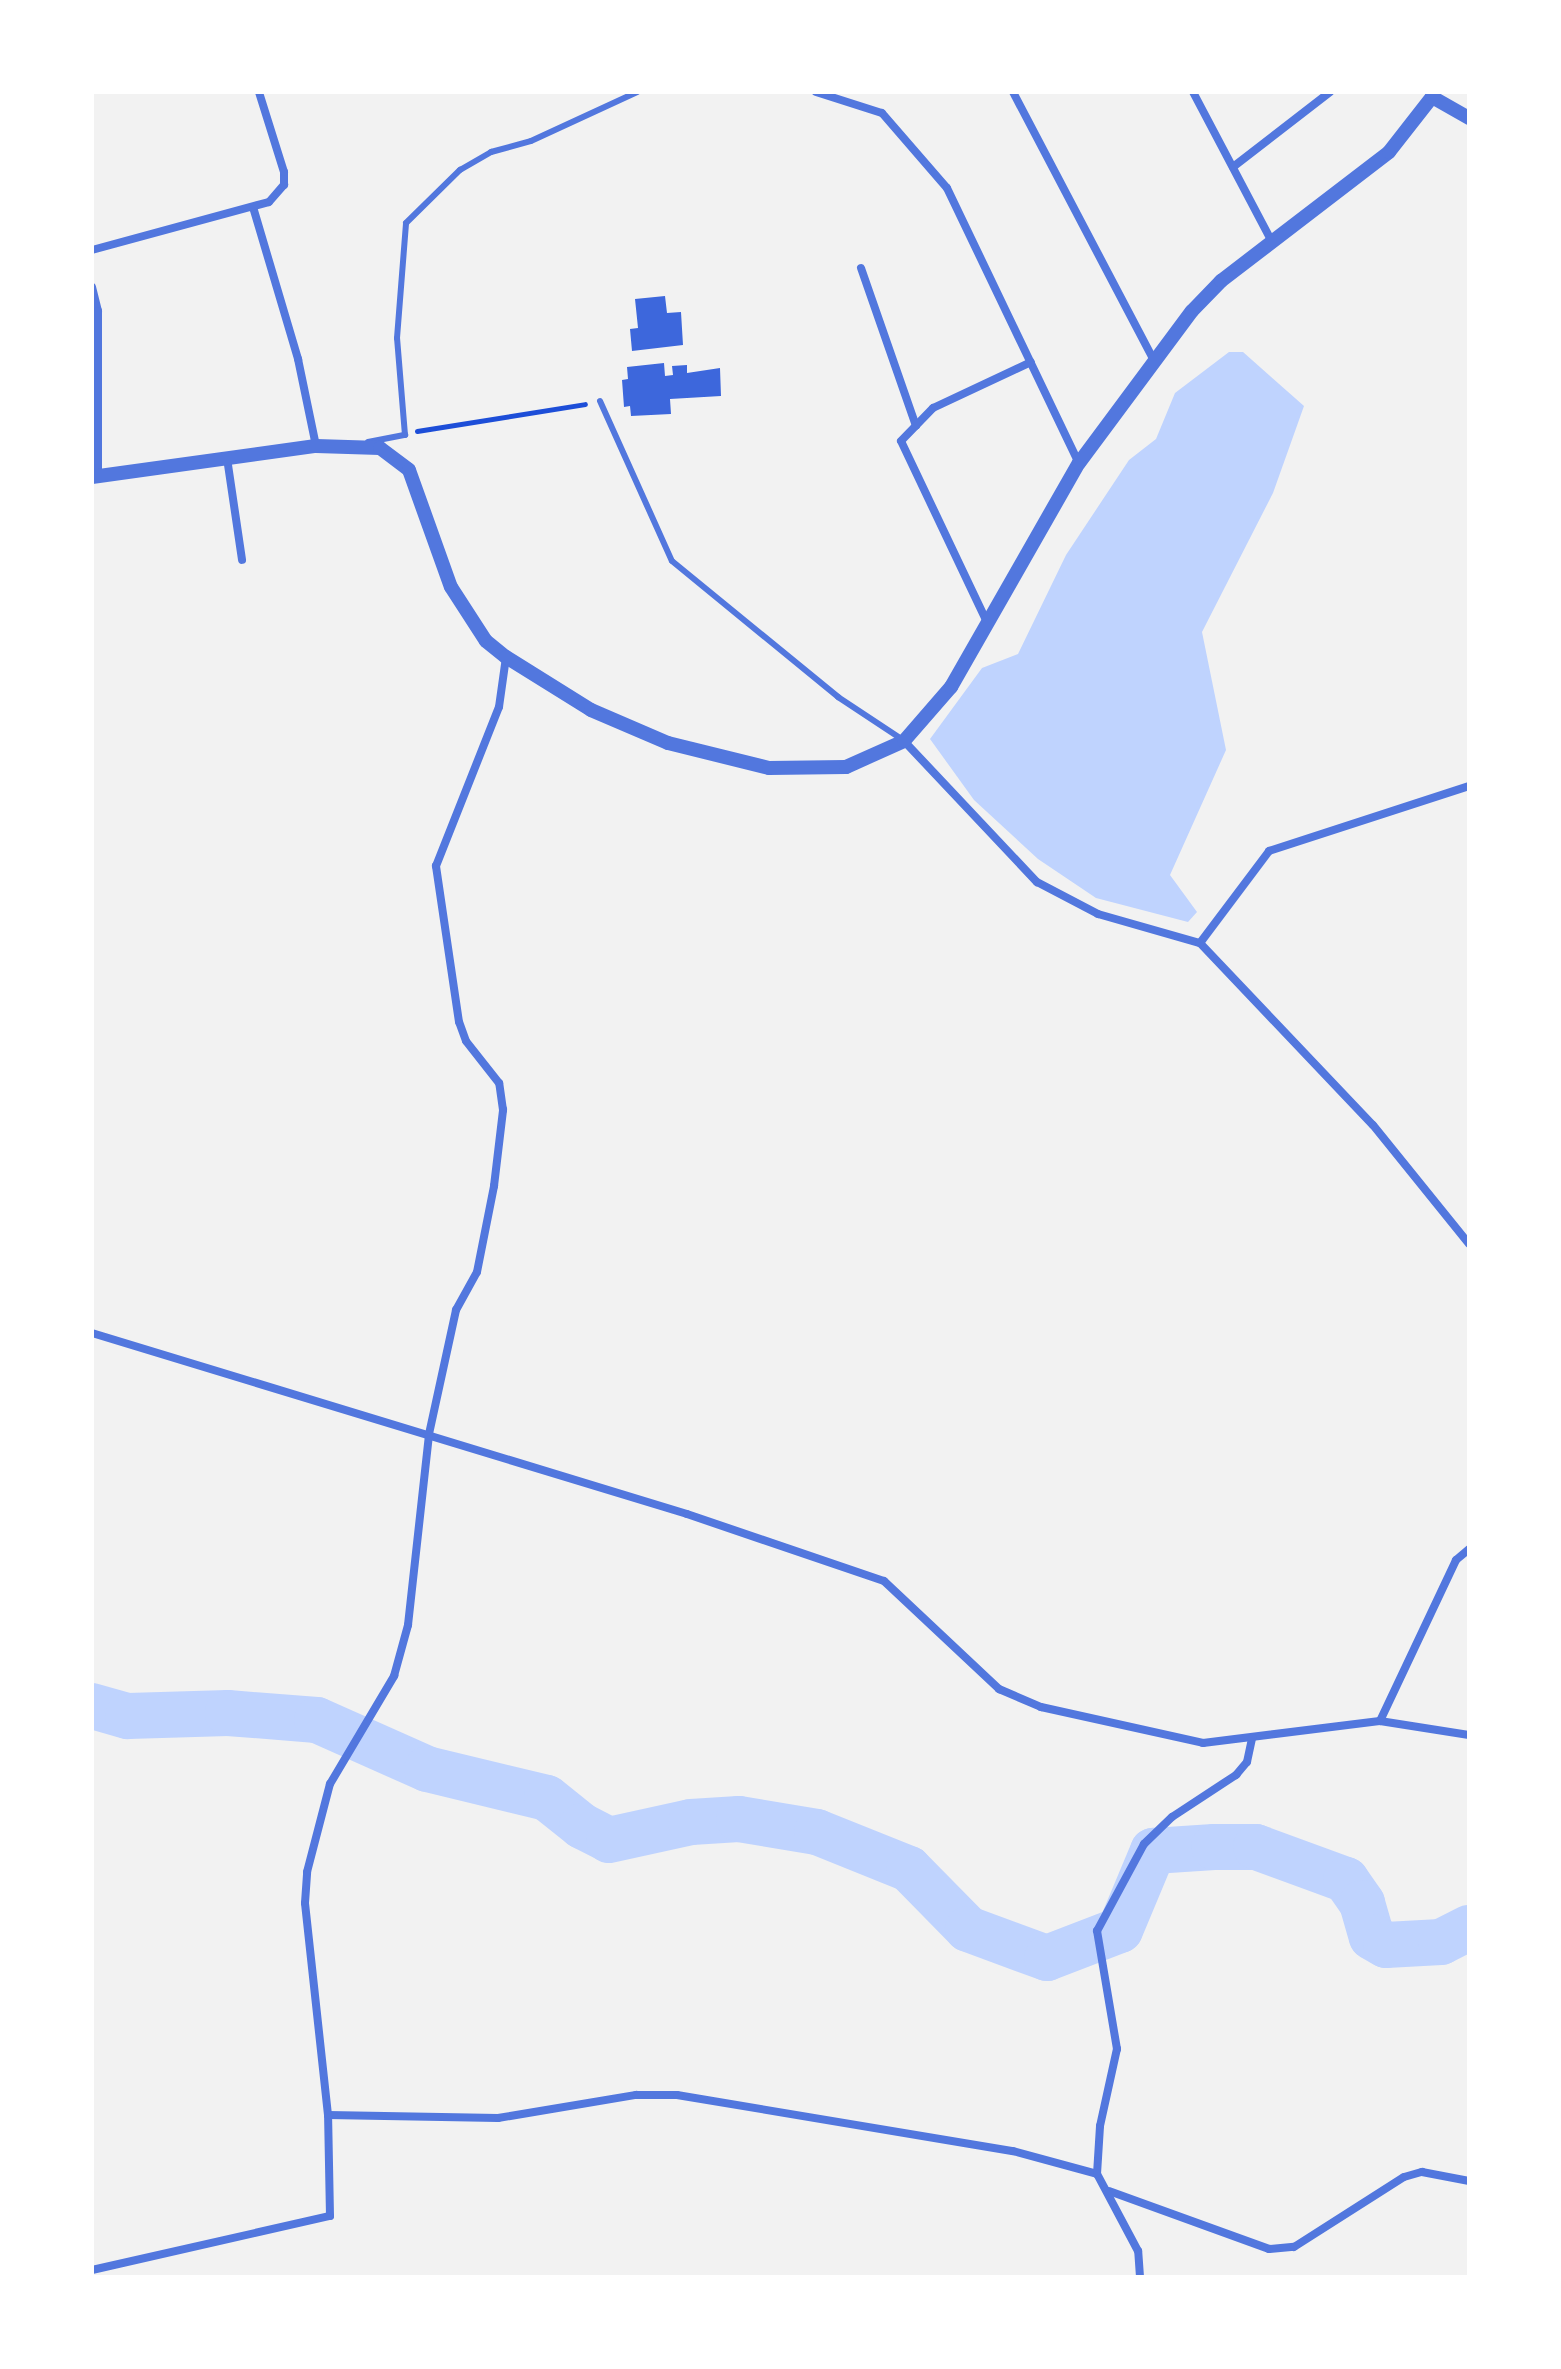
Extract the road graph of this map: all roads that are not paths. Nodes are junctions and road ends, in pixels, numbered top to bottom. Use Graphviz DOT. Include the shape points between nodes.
graph roads {
  1 [pos="259,92"];
  2 [pos="637,92"];
  3 [pos="816,92"];
  4 [pos="1013,92"];
  5 [pos="1193,92"];
  6 [pos="1330,92"];
  7 [pos="1430,94"];
  8 [pos="1469,118"];
  9 [pos="1233,167"];
  10 [pos="253,207"];
  11 [pos="1272,242"];
  12 [pos="92,250"];
  13 [pos="861,268"];
  14 [pos="92,287"];
  15 [pos="1154,361"];
  16 [pos="1031,362"];
  17 [pos="600,401"];
  18 [pos="916,426"];
  19 [pos="361,444"];
  20 [pos="316,446"];
  21 [pos="227,458"];
  22 [pos="1079,463"];
  23 [pos="95,477"];
  24 [pos="242,560"];
  25 [pos="986,620"];
  26 [pos="506,657"];
  27 [pos="904,741"];
  28 [pos="1469,786"];
  29 [pos="1200,943"];
  30 [pos="1469,1244"];
  31 [pos="92,1333"];
  32 [pos="429,1434"];
  33 [pos="1469,1549"];
  34 [pos="1380,1721"];
  35 [pos="1469,1735"];
  36 [pos="1252,1738"];
  37 [pos="328,2115"];
  38 [pos="1097,2174"];
  39 [pos="1469,2181"];
  40 [pos="1109,2191"];
  41 [pos="92,2270"];
  42 [pos="1140,2277"];
  1 -- 10 [label="street" via="284,185 269,202"];
  2 -- 19 [label="lane" via="531,141 491,152 460,170 406,223 397,338 405,435"];
  3 -- 16 [label="street" via="882,113 947,188"];
  4 -- 15 [label="street"];
  5 -- 9 [label="street"];
  6 -- 9 [label="street"];
  7 -- 8 [label="street"];
  7 -- 11 [label="street" via="1389,152"];
  9 -- 11 [label="street"];
  10 -- 12 [label="street"];
  10 -- 20 [label="street" via="298,359"];
  11 -- 15 [label="street" via="1221,281"];
  13 -- 18 [label="street"];
  14 -- 23 [label="street" via="98,311"];
  15 -- 22 [label="street"];
  16 -- 18 [label="street" via="933,408"];
  16 -- 22 [label="street"];
  17 -- 27 [label="lane" via="672,561 838,697"];
  18 -- 25 [label="street" via="901,441"];
  19 -- 20 [label="street"];
  19 -- 26 [label="street" via="394,455 409,470 451,587 486,641"];
  20 -- 21 [label="street"];
  21 -- 23 [label="street"];
  21 -- 24 [label="street"];
  22 -- 25 [label="street"];
  25 -- 27 [label="street" via="951,687"];
  26 -- 27 [label="street" via="627,728 769,768 846,767"];
  26 -- 32 [label="street" via="499,707 436,866 459,1022 466,1041 499,1083 503,1110 477,1272 456,1310"];
  27 -- 29 [label="street" via="1037,882 1098,914"];
  28 -- 29 [label="street" via="1269,851"];
  29 -- 30 [label="street" via="1373,1125"];
  31 -- 32 [label="street"];
  32 -- 36 [label="street" via="884,1581 999,1689 1041,1707 1203,1743"];
  32 -- 37 [label="street" via="408,1625 394,1676 330,1784 307,1872 305,1903"];
  33 -- 34 [label="street" via="1456,1560"];
  34 -- 35 [label="street"];
  34 -- 36 [label="street"];
  36 -- 38 [label="street" via="1247,1762 1236,1775 1172,1817 1144,1844 1097,1931 1117,2049 1100,2126"];
  37 -- 38 [label="street" via="498,2118 636,2095 677,2095 1013,2151"];
  37 -- 41 [label="street" via="330,2216"];
  38 -- 40 [label="street"];
  39 -- 40 [label="street" via="1422,2172 1404,2177 1294,2247 1269,2249"];
  40 -- 42 [label="street" via="1138,2251"];
}
